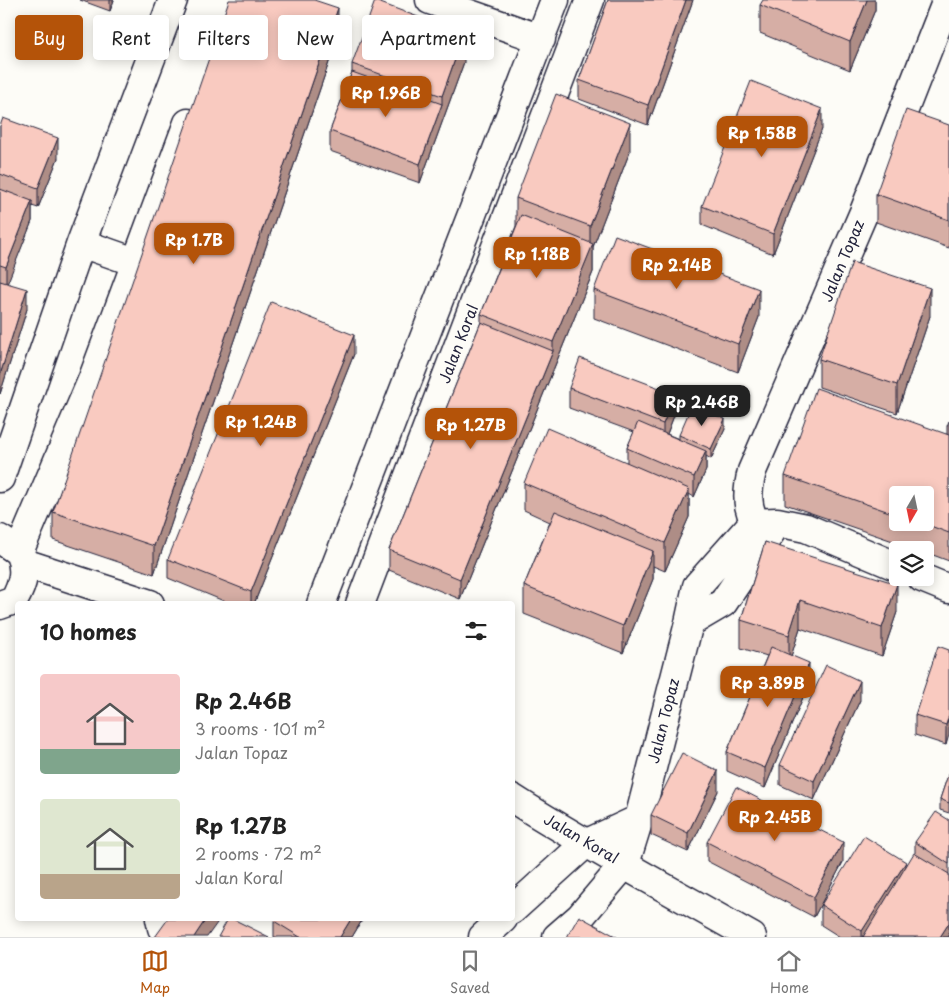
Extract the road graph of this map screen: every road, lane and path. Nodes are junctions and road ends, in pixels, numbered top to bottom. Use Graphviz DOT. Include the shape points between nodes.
graph roads {
  1 [pos="173,0"];
  2 [pos="430,0"];
  3 [pos="555,0"];
  4 [pos="590,0"];
  5 [pos="947,0"];
  6 [pos="541,39"];
  7 [pos="197,100"];
  8 [pos="81,243"];
  9 [pos="135,262"];
  10 [pos="0,478"];
  11 [pos="766,528"];
  12 [pos="14,552"];
  13 [pos="889,563"];
  14 [pos="934,583"];
  15 [pos="949,589"];
  16 [pos="142,601"];
  17 [pos="322,601"];
  18 [pos="361,601"];
  19 [pos="12,603"];
  20 [pos="515,800"];
  21 [pos="639,819"];
  22 [pos="585,844"];
  23 [pos="625,864"];
  24 [pos="515,907"];
  25 [pos="501,921"];
  26 [pos="483,937"];
  27 [pos="557,937"];
  28 [pos="752,937"];
  1 -- 8 [label="street"];
  2 -- 6 [label="street"];
  3 -- 6 [label="street"];
  4 -- 18 [label="street, Jalan Koral"];
  5 -- 11 [label="street, Jalan Topaz" via="864,212 752,471 748,506"];
  6 -- 17 [label="street"];
  7 -- 9 [label="street"];
  8 -- 9 [label="street"];
  8 -- 10 [label="street"];
  9 -- 12 [label="street" via="93,378"];
  11 -- 13 [label="street" via="806,528"];
  11 -- 21 [label="street, Jalan Topaz" via="697,586"];
  12 -- 16 [label="street"];
  12 -- 19 [label="street" via="22,587"];
  14 -- 15 [label="street"];
  20 -- 22 [label="street, Jalan Koral"];
  21 -- 22 [label="street"];
  21 -- 23 [label="street, Jalan Topaz"];
  22 -- 23 [label="street, Jalan Koral"];
  22 -- 24 [label="street"];
  23 -- 27 [label="street" via="580,917"];
  23 -- 28 [label="street, Jalan Koral"];
  25 -- 26 [label="street"];
}
